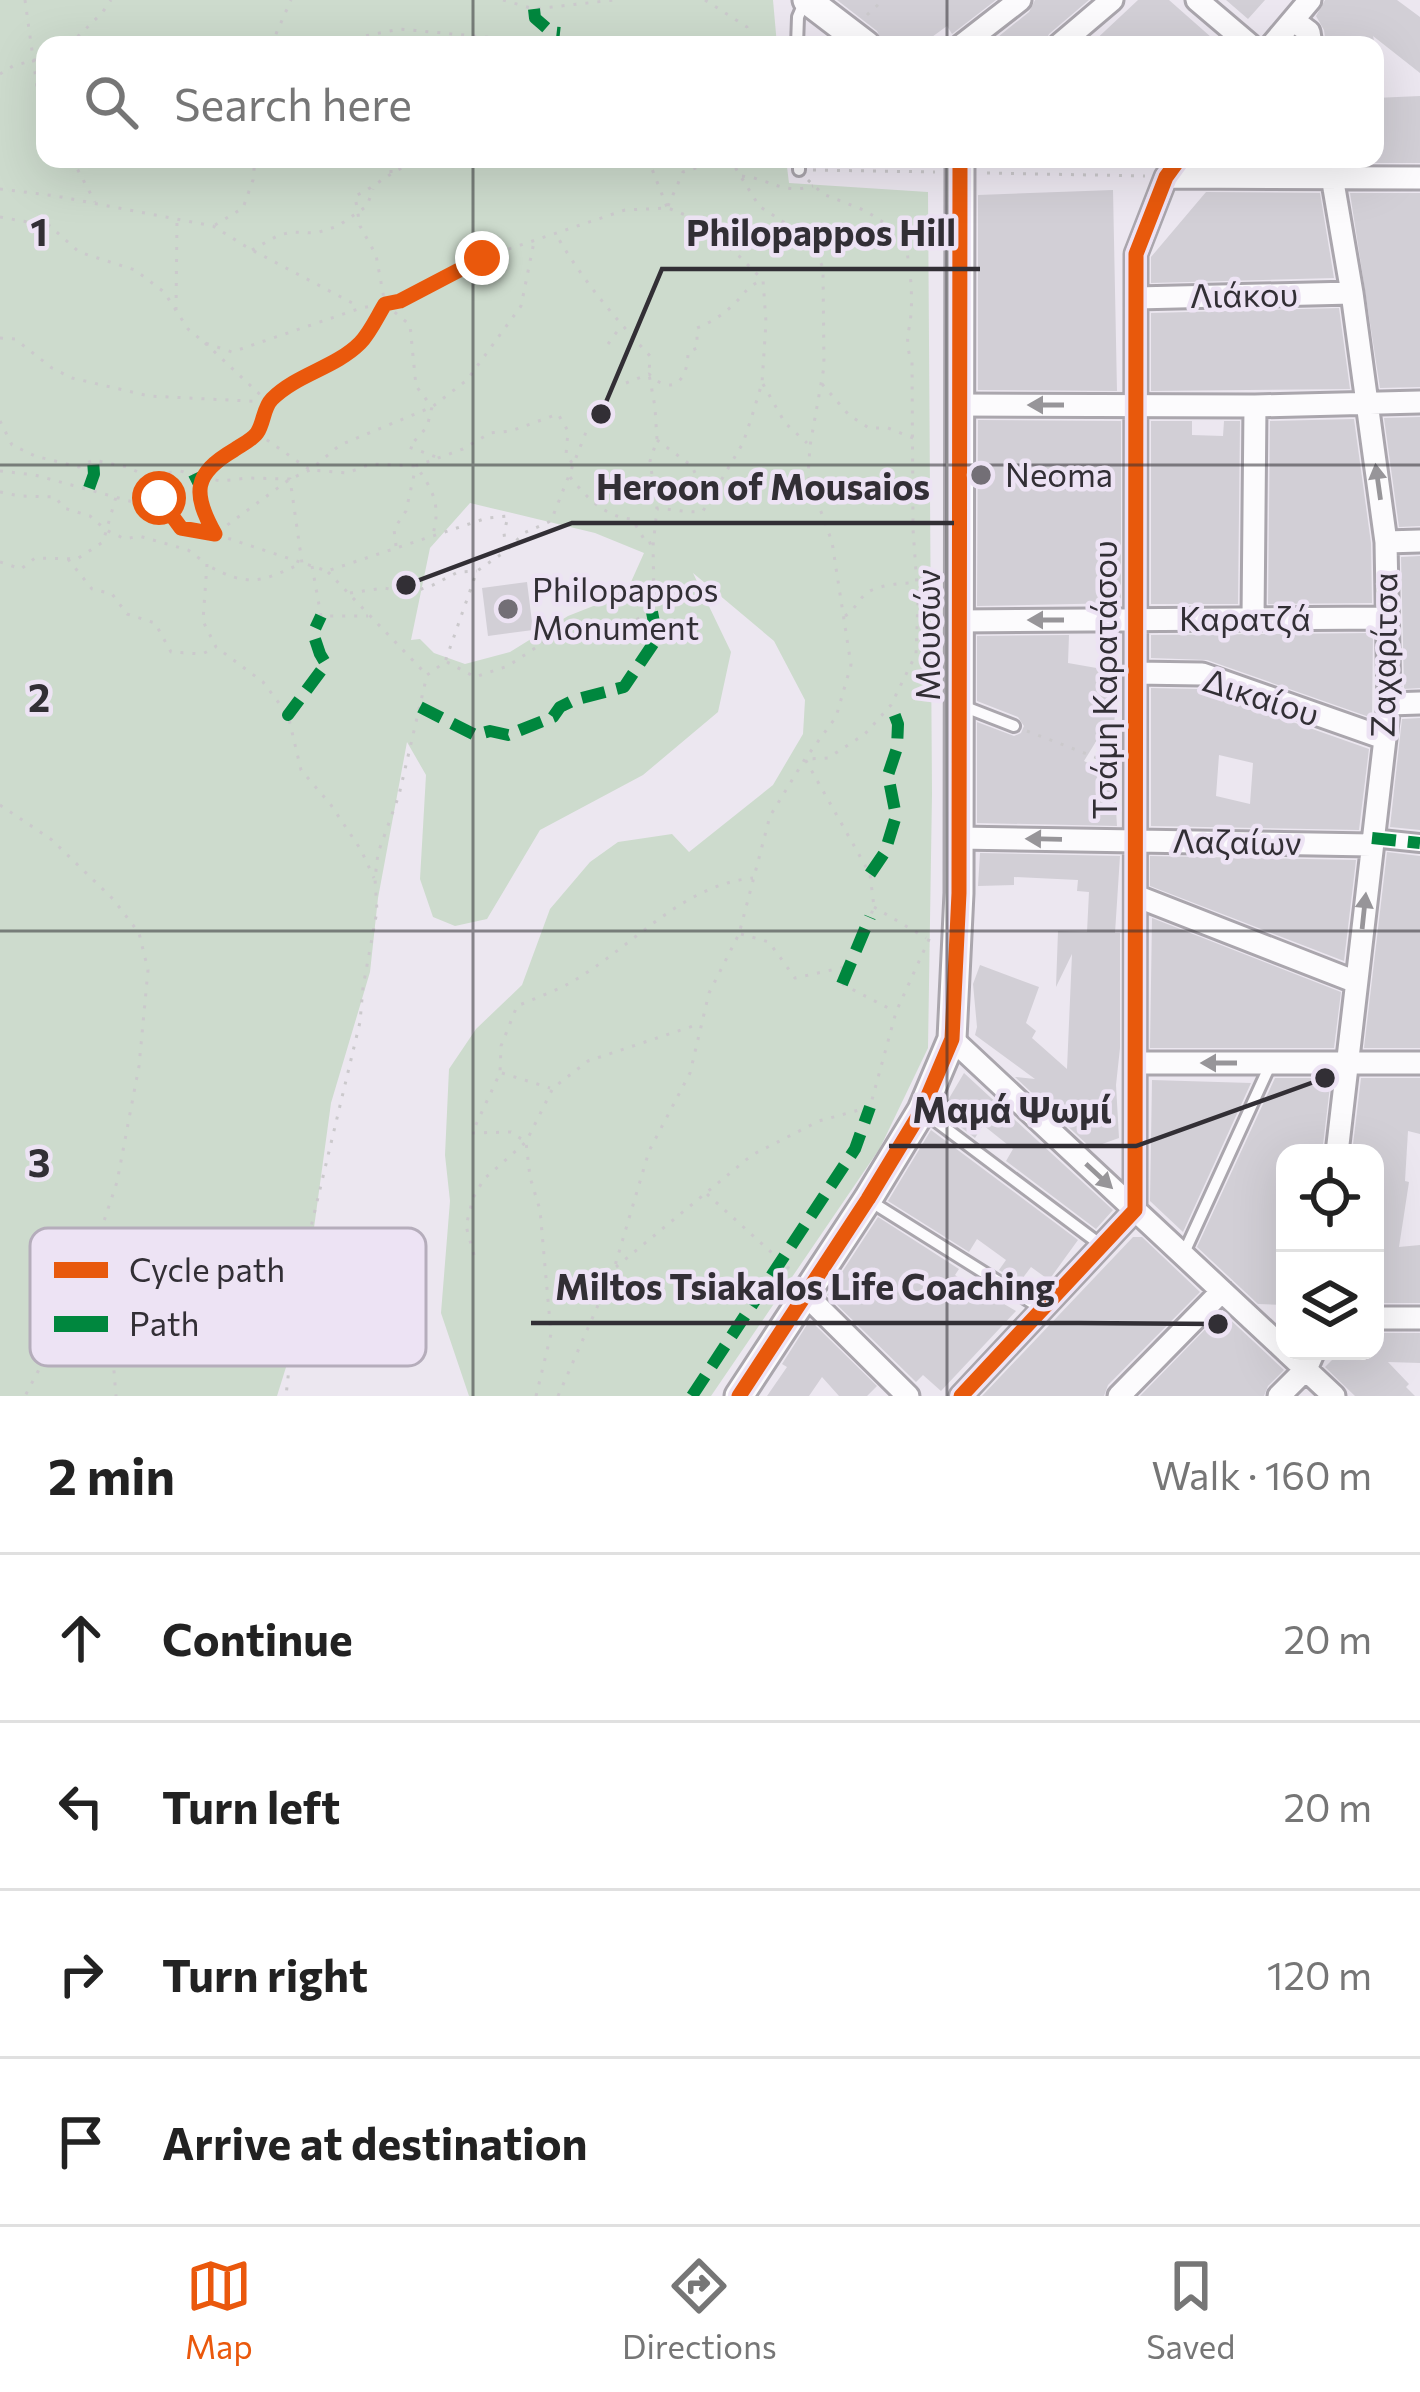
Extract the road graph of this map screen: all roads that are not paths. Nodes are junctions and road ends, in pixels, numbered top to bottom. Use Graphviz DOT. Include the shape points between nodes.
graph roads {
  1 [pos="806,0"];
  2 [pos="1020,0"];
  3 [pos="1112,0"];
  4 [pos="1197,0"];
  5 [pos="1310,0"];
  6 [pos="1294,20"];
  7 [pos="797,36"];
  8 [pos="854,36"];
  9 [pos="974,36"];
  10 [pos="1070,36"];
  11 [pos="1239,36"];
  12 [pos="1280,36"];
  13 [pos="1310,36"];
  14 [pos="960,168"];
  15 [pos="1173,168"];
  16 [pos="1330,168"];
  17 [pos="1420,178"];
  18 [pos="1352,292"];
  19 [pos="1136,298"];
  20 [pos="1367,402"];
  21 [pos="1420,402"];
  22 [pos="1134,404"];
  23 [pos="958,405"];
  24 [pos="1255,406"];
  25 [pos="1386,542"];
  26 [pos="1420,542"];
  27 [pos="1387,618"];
  28 [pos="1253,619"];
  29 [pos="1134,620"];
  30 [pos="958,621"];
  31 [pos="1135,673"];
  32 [pos="1420,703"];
  33 [pos="957,704"];
  34 [pos="1389,704"];
  35 [pos="1014,726"];
  36 [pos="1384,738"];
  37 [pos="958,838"];
  38 [pos="1136,841"];
  39 [pos="1371,842"];
  40 [pos="1420,843"];
  41 [pos="1136,896"];
  42 [pos="1356,982"];
  43 [pos="952,1039"];
  44 [pos="1136,1063"];
  45 [pos="1271,1063"];
  46 [pos="1346,1063"];
  47 [pos="1420,1063"];
  48 [pos="922,1110"];
  49 [pos="1338,1144"];
  50 [pos="868,1199"];
  51 [pos="1135,1210"];
  52 [pos="1103,1246"];
  53 [pos="1184,1255"];
  54 [pos="809,1290"];
  55 [pos="1222,1291"];
  56 [pos="1042,1309"];
  57 [pos="1384,1318"];
  58 [pos="1420,1318"];
  59 [pos="1276,1341"];
  60 [pos="1310,1360"];
  61 [pos="739,1396"];
  62 [pos="908,1396"];
  63 [pos="961,1396"];
  64 [pos="1119,1396"];
  65 [pos="1280,1396"];
  66 [pos="1334,1396"];
  1 -- 7 [label="lane"];
  1 -- 8 [label="street"];
  2 -- 9 [label="street"];
  3 -- 10 [label="street"];
  4 -- 11 [label="street"];
  5 -- 6 [label="street"];
  6 -- 12 [label="street"];
  6 -- 13 [label="street"];
  14 -- 23 [label="street, Μουσών"];
  15 -- 16 [label="street"];
  15 -- 19 [label="street, Τσάμη Καρατάσου" via="1136,254"];
  16 -- 17 [label="street"];
  16 -- 18 [label="street, Ζαχαρίτσα"];
  18 -- 19 [label="street, Λιάκου"];
  18 -- 20 [label="street, Ζαχαρίτσα"];
  19 -- 22 [label="street, Τσάμη Καρατάσου"];
  20 -- 21 [label="street"];
  20 -- 24 [label="street"];
  25 -- 20 [label="street, Ζαχαρίτσα, one-way"];
  22 -- 23 [label="street, one-way"];
  22 -- 24 [label="street"];
  22 -- 29 [label="street, Τσάμη Καρατάσου"];
  23 -- 30 [label="street, Μουσών"];
  24 -- 28 [label="street"];
  25 -- 26 [label="street"];
  25 -- 27 [label="street, Ζαχαρίτσα"];
  27 -- 28 [label="street, Καρατζά"];
  27 -- 34 [label="street, Ζαχαρίτσα"];
  28 -- 29 [label="street, Καρατζά"];
  29 -- 30 [label="street, Καρατζά, one-way"];
  29 -- 31 [label="street, Τσάμη Καρατάσου"];
  30 -- 33 [label="street, Μουσών"];
  31 -- 36 [label="street, Δικαίου" via="1202,674"];
  31 -- 38 [label="street, Τσάμη Καρατάσου"];
  32 -- 34 [label="street"];
  33 -- 35 [label="lane"];
  33 -- 37 [label="street, Μουσών"];
  34 -- 36 [label="street, Ζαχαρίτσα"];
  36 -- 39 [label="street, Ζαχαρίτσα"];
  38 -- 37 [label="street, Λαζαίων, one-way"];
  37 -- 43 [label="street, Μουσών"];
  38 -- 39 [label="street, Λαζαίων"];
  38 -- 41 [label="street, Τσάμη Καρατάσου"];
  39 -- 40 [label="street"];
  42 -- 39 [label="street, Ζαχαρίτσα, one-way"];
  41 -- 42 [label="street"];
  41 -- 44 [label="street, Τσάμη Καρατάσου"];
  42 -- 46 [label="street, Ζαχαρίτσα"];
  43 -- 48 [label="street"];
  43 -- 51 [label="street, one-way"];
  45 -- 44 [label="street, one-way"];
  44 -- 51 [label="street, Τσάμη Καρατάσου"];
  45 -- 46 [label="street"];
  45 -- 53 [label="lane"];
  46 -- 47 [label="street"];
  46 -- 49 [label="street, Ζαχαρίτσα"];
  48 -- 50 [label="street"];
  48 -- 52 [label="lane"];
  50 -- 54 [label="street"];
  50 -- 56 [label="lane"];
  51 -- 52 [label="street"];
  51 -- 53 [label="street"];
  52 -- 56 [label="street"];
  53 -- 55 [label="street"];
  54 -- 61 [label="street"];
  54 -- 62 [label="street"];
  55 -- 59 [label="street"];
  55 -- 64 [label="street"];
  56 -- 63 [label="street"];
  57 -- 58 [label="street"];
  60 -- 65 [label="street"];
  60 -- 66 [label="street"];
}
